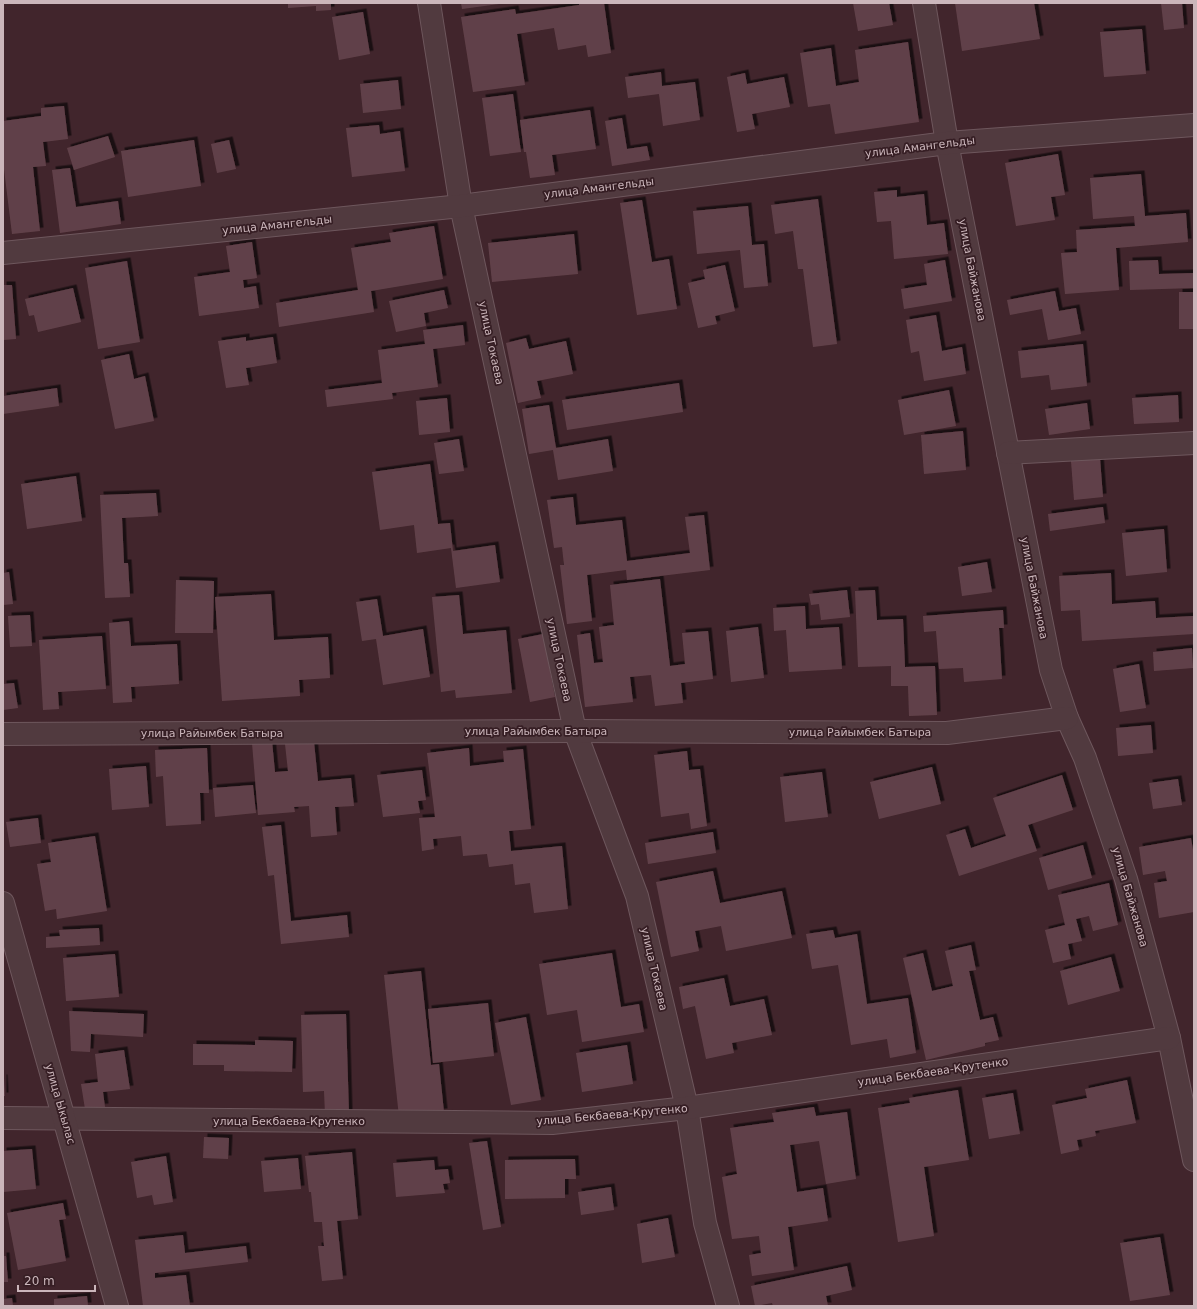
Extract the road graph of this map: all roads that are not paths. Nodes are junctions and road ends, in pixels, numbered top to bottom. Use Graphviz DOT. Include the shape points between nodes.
graph roads {
  1 [pos="429,3"];
  2 [pos="924,3"];
  3 [pos="1194,125"];
  4 [pos="947,143"];
  5 [pos="461,206"];
  6 [pos="3,253"];
  7 [pos="1194,443"];
  8 [pos="1008,453"];
  9 [pos="1067,718"];
  10 [pos="575,731"];
  11 [pos="3,734"];
  12 [pos="3,903"];
  13 [pos="1169,1038"];
  14 [pos="687,1108"];
  15 [pos="3,1118"];
  16 [pos="64,1119"];
  17 [pos="1194,1160"];
  18 [pos="116,1306"];
  19 [pos="728,1306"];
  1 -- 5 [label="street, улица Токаева"];
  2 -- 4 [label="street, улица Байжанова"];
  3 -- 4 [label="street, улица Амангельды"];
  4 -- 5 [label="street, улица Амангельды"];
  4 -- 8 [label="street, улица Байжанова"];
  5 -- 6 [label="street, улица Амангельды"];
  5 -- 10 [label="street, улица Токаева"];
  7 -- 8 [label="street"];
  8 -- 9 [label="street, улица Байжанова" via="1050,670"];
  9 -- 10 [label="street, улица Райымбек Батыра" via="947,733"];
  9 -- 13 [label="street, улица Байжанова" via="1085,758 1126,879"];
  10 -- 11 [label="street, улица Райымбек Батыра"];
  10 -- 14 [label="street, улица Токаева" via="637,896"];
  12 -- 16 [label="street, улица Ыкылас"];
  13 -- 14 [label="street, улица Бекбаева-Крутенко"];
  13 -- 17 [label="street, улица Байжанова"];
  14 -- 16 [label="street, улица Бекбаева-Крутенко" via="552,1123"];
  14 -- 19 [label="street, улица Токаева" via="705,1223"];
  15 -- 16 [label="street, улица Бекбаева-Крутенко"];
  16 -- 18 [label="street, улица Ыкылас"];
}
